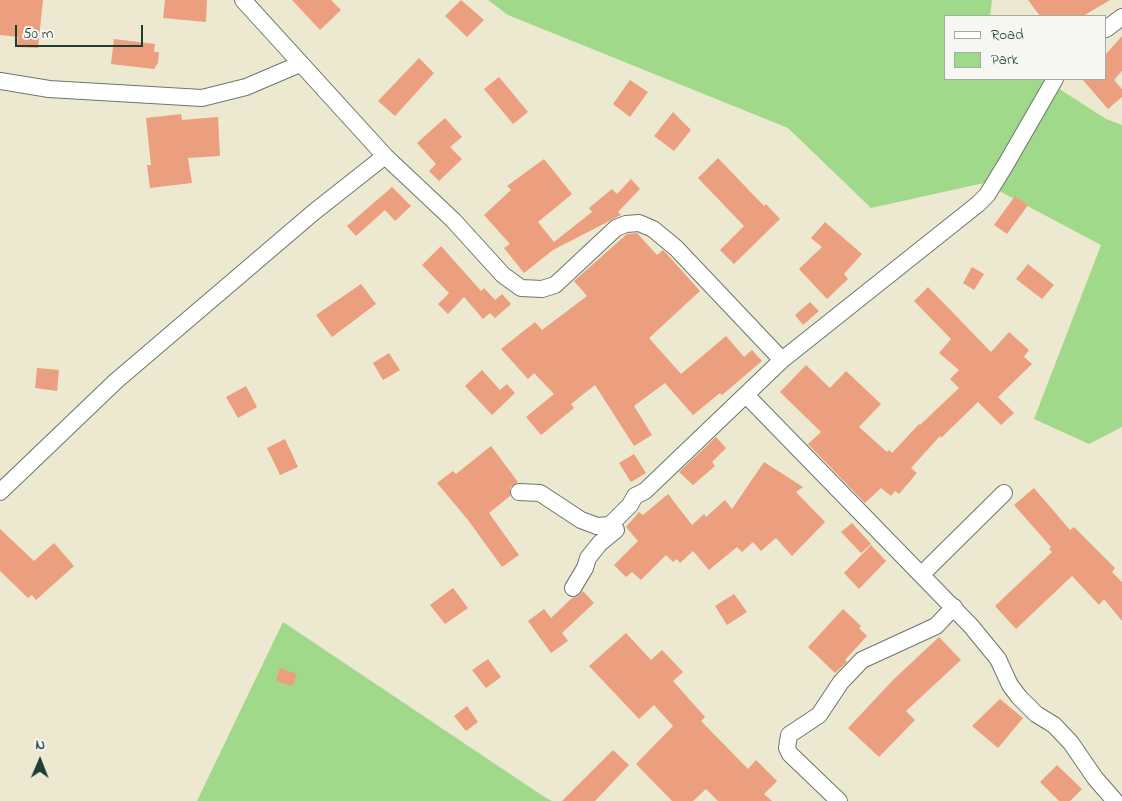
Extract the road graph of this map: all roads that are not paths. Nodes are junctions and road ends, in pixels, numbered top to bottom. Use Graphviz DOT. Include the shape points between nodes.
graph roads {
  1 [pos="243,0"];
  2 [pos="1122,17"];
  3 [pos="1107,28"];
  4 [pos="300,64"];
  5 [pos="1054,80"];
  6 [pos="0,81"];
  7 [pos="385,156"];
  8 [pos="782,360"];
  9 [pos="746,395"];
  10 [pos="0,492"];
  11 [pos="519,492"];
  12 [pos="1004,493"];
  13 [pos="610,525"];
  14 [pos="922,574"];
  15 [pos="573,588"];
  16 [pos="954,607"];
  17 [pos="839,801"];
  18 [pos="1115,801"];
  1 -- 4 [label="street"];
  2 -- 3 [label="street"];
  4 -- 6 [label="street" via="246,87 202,98 48,90"];
  4 -- 7 [label="street"];
  5 -- 8 [label="street" via="987,195 964,217"];
  7 -- 8 [label="street" via="453,220 503,275 521,288 542,289 555,285 616,228 639,223 653,229 676,248"];
  7 -- 10 [label="street" via="314,212 116,381"];
  8 -- 9 [label="street"];
  9 -- 13 [label="street" via="645,491 635,496"];
  9 -- 14 [label="street"];
  11 -- 13 [label="street" via="540,493 581,520 597,526"];
  12 -- 14 [label="street"];
  13 -- 15 [label="street" via="616,530 588,558"];
  14 -- 16 [label="street"];
  16 -- 17 [label="street" via="936,626 862,660 841,682 819,715 789,735 787,748 790,754"];
  16 -- 18 [label="street" via="998,659 1019,697 1071,743"];
}
